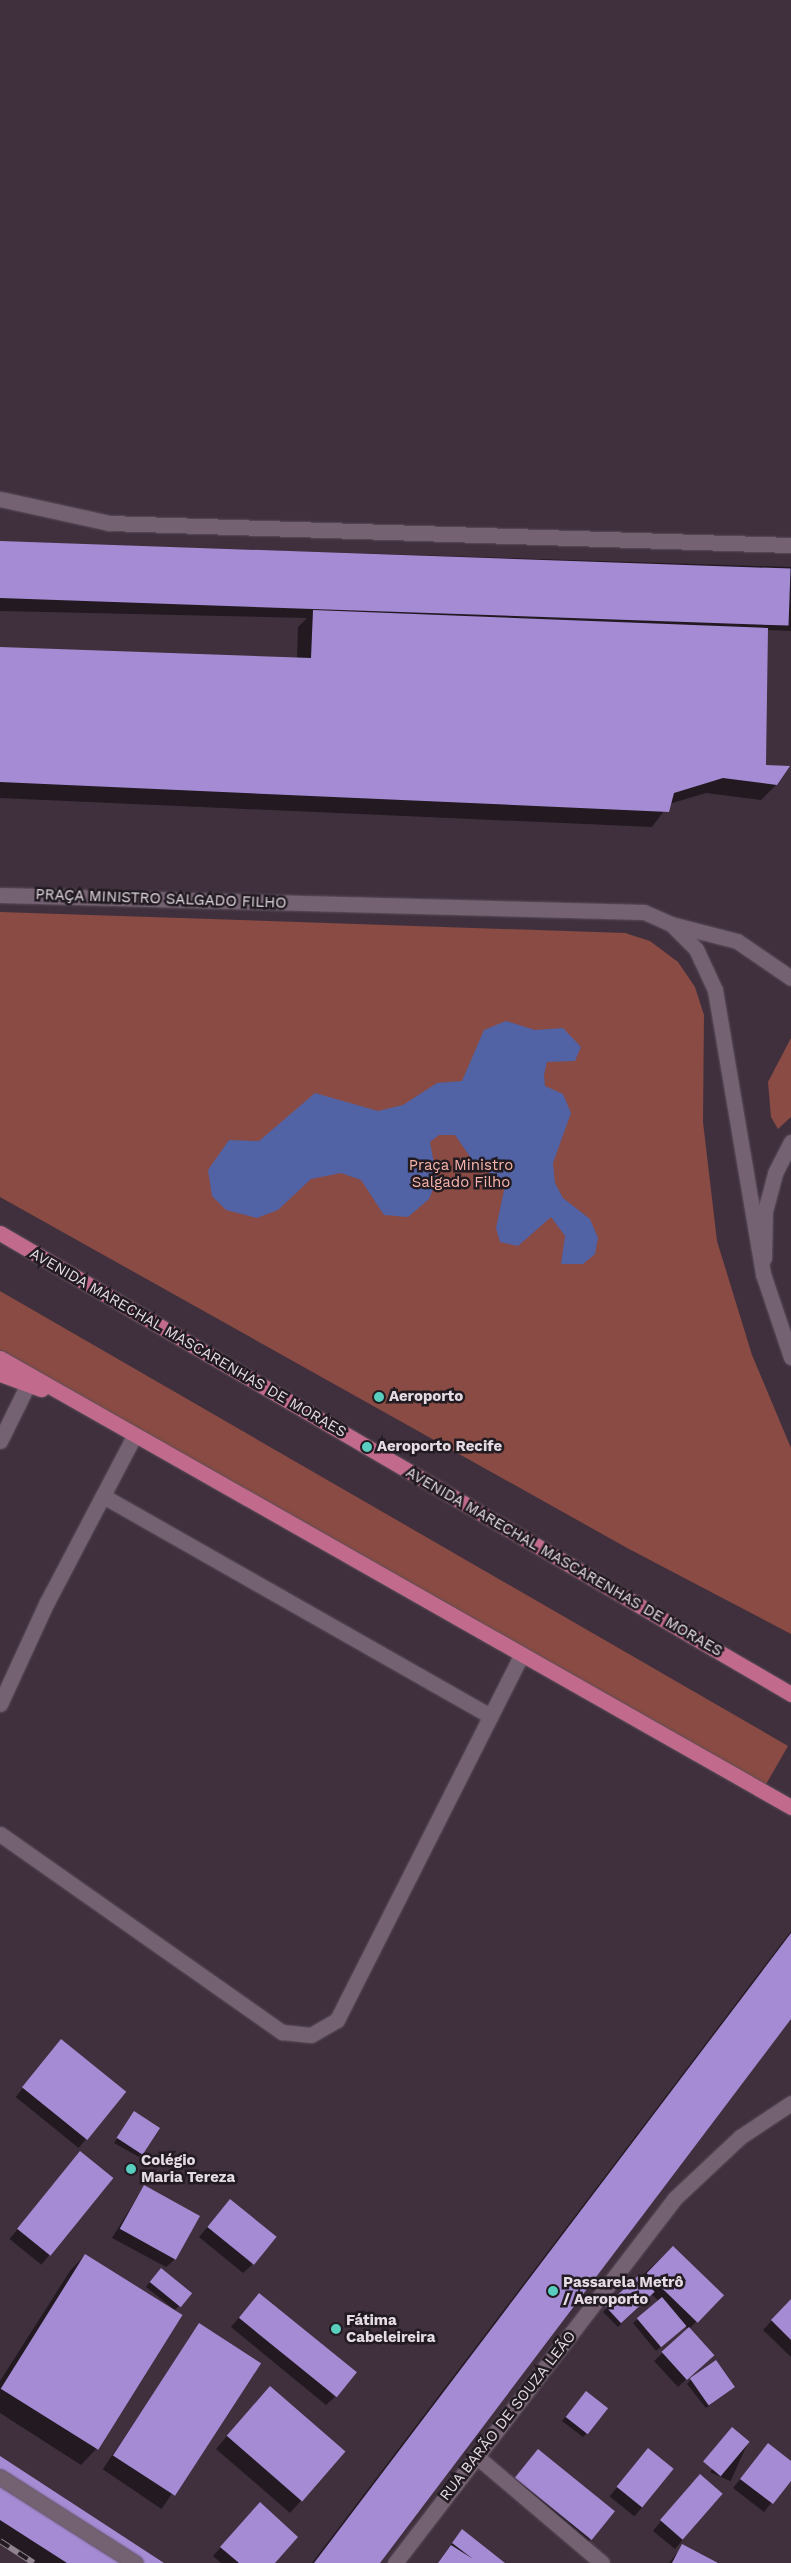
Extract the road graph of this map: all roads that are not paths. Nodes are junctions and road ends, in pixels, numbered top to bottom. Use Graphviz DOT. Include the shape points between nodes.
graph roads {
  1 [pos="0,499"];
  2 [pos="791,545"];
  3 [pos="0,895"];
  4 [pos="671,924"];
  5 [pos="790,976"];
  6 [pos="791,1142"];
  7 [pos="0,1233"];
  8 [pos="763,1274"];
  9 [pos="791,1357"];
  10 [pos="0,1358"];
  11 [pos="0,1374"];
  12 [pos="28,1384"];
  13 [pos="78,1402"];
  14 [pos="134,1436"];
  15 [pos="0,1441"];
  16 [pos="103,1496"];
  17 [pos="522,1654"];
  18 [pos="791,1694"];
  19 [pos="0,1704"];
  20 [pos="489,1715"];
  21 [pos="791,1807"];
  22 [pos="0,1834"];
  23 [pos="791,2103"];
  24 [pos="476,2456"];
  25 [pos="0,2477"];
  26 [pos="134,2563"];
  27 [pos="395,2563"];
  28 [pos="602,2563"];
  1 -- 2 [label="street" via="109,523"];
  3 -- 4 [label="street, PRAÇA MINISTRO SALGADO FILHO" via="644,912"];
  4 -- 5 [label="street" via="737,941"];
  4 -- 8 [label="street, PRAÇA MINISTRO SALGADO FILHO" via="696,949 715,990"];
  6 -- 8 [label="street, PRAÇA MINISTRO SALGADO FILHO" via="776,1173 765,1211"];
  7 -- 18 [label="highway, AVENIDA MARECHAL MASCARENHAS DE MORAES"];
  8 -- 9 [label="street, PRAÇA MINISTRO SALGADO FILHO"];
  10 -- 13 [label="highway"];
  11 -- 12 [label="highway"];
  12 -- 13 [label="highway"];
  12 -- 15 [label="street"];
  13 -- 14 [label="highway"];
  14 -- 16 [label="street"];
  14 -- 17 [label="highway"];
  16 -- 19 [label="street" via="47,1602"];
  16 -- 20 [label="street"];
  17 -- 20 [label="street"];
  17 -- 21 [label="highway"];
  20 -- 22 [label="street" via="337,2020 311,2035 282,2032"];
  23 -- 24 [label="street, RUA BARÃO DE SOUZA LEÃO" via="740,2137 674,2198"];
  24 -- 27 [label="street, RUA BARÃO DE SOUZA LEÃO"];
  24 -- 28 [label="street"];
  25 -- 26 [label="street"];
}
